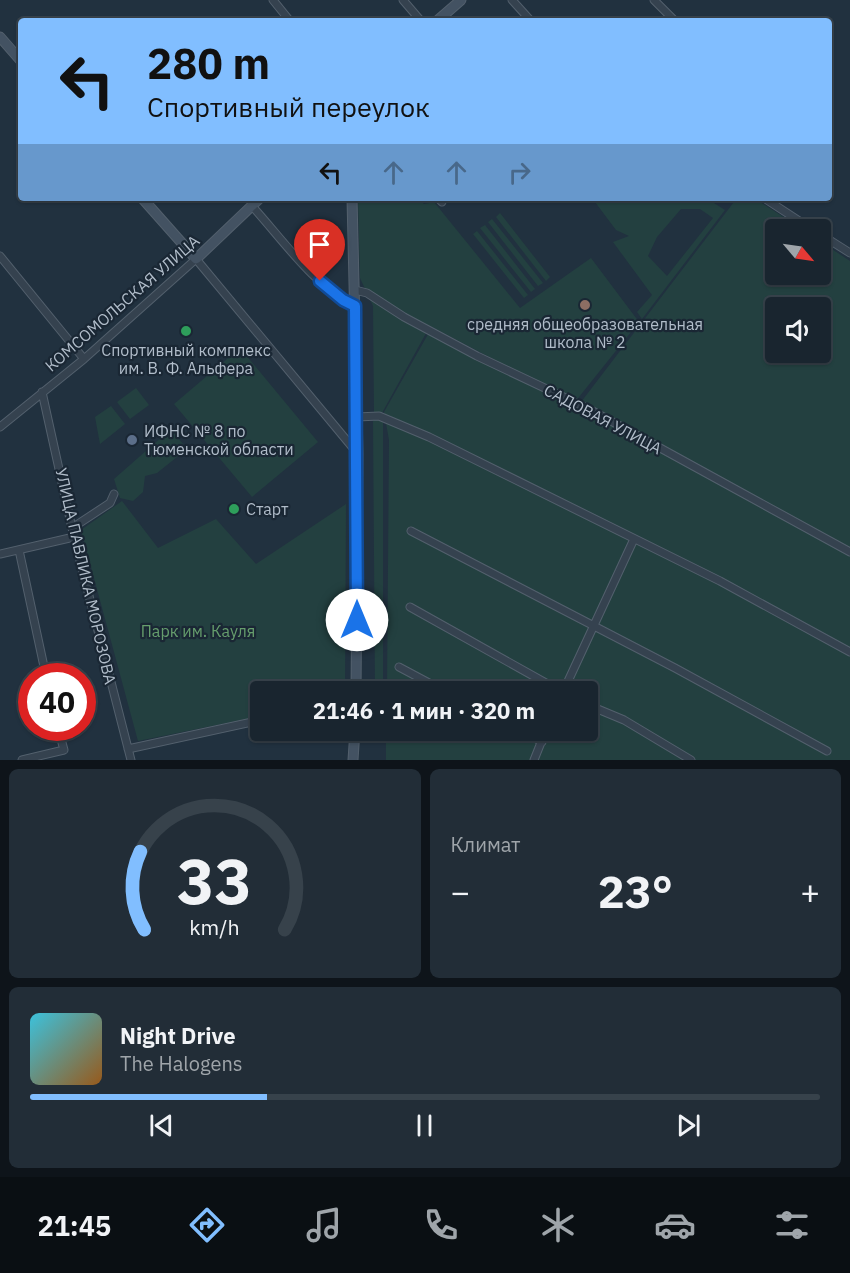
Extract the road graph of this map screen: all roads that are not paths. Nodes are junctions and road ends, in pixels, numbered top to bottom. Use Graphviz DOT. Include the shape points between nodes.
graph roads {
  1 [pos="273,0"];
  2 [pos="403,0"];
  3 [pos="461,0"];
  4 [pos="512,0"];
  5 [pos="654,0"];
  6 [pos="288,18"];
  7 [pos="418,18"];
  8 [pos="440,18"];
  9 [pos="528,18"];
  10 [pos="672,18"];
  11 [pos="0,37"];
  12 [pos="18,58"];
  13 [pos="145,201"];
  14 [pos="257,201"];
  15 [pos="352,201"];
  16 [pos="769,201"];
  17 [pos="252,206"];
  18 [pos="796,219"];
  19 [pos="831,241"];
  20 [pos="850,253"];
  21 [pos="0,256"];
  22 [pos="196,259"];
  23 [pos="355,290"];
  24 [pos="355,306"];
  25 [pos="84,359"];
  26 [pos="42,392"];
  27 [pos="357,417"];
  28 [pos="0,427"];
  29 [pos="357,454"];
  30 [pos="114,494"];
  31 [pos="72,528"];
  32 [pos="411,531"];
  33 [pos="74,537"];
  34 [pos="634,539"];
  35 [pos="19,550"];
  36 [pos="850,552"];
  37 [pos="0,554"];
  38 [pos="410,608"];
  39 [pos="591,626"];
  40 [pos="850,652"];
  41 [pos="43,663"];
  42 [pos="399,667"];
  43 [pos="356,681"];
  44 [pos="425,681"];
  45 [pos="543,681"];
  46 [pos="568,681"];
  47 [pos="598,709"];
  48 [pos="250,722"];
  49 [pos="62,741"];
  50 [pos="354,741"];
  51 [pos="542,742"];
  52 [pos="128,750"];
  53 [pos="827,751"];
  54 [pos="22,760"];
  55 [pos="131,760"];
  56 [pos="353,760"];
  57 [pos="534,760"];
  58 [pos="691,760"];
  1 -- 6 [label="street"];
  2 -- 7 [label="street"];
  3 -- 8 [label="street"];
  4 -- 9 [label="street"];
  5 -- 10 [label="street"];
  11 -- 12 [label="street"];
  13 -- 22 [label="street"];
  14 -- 17 [label="street, КОМСОМОЛЬСКАЯ УЛИЦА"];
  15 -- 23 [label="street"];
  16 -- 18 [label="street"];
  17 -- 22 [label="street, КОМСОМОЛЬСКАЯ УЛИЦА"];
  17 -- 24 [label="street" via="320,281"];
  19 -- 20 [label="street"];
  21 -- 25 [label="street"];
  22 -- 25 [label="street, КОМСОМОЛЬСКАЯ УЛИЦА"];
  22 -- 29 [label="street"];
  23 -- 24 [label="street"];
  23 -- 36 [label="street, САДОВАЯ УЛИЦА" via="367,293 477,356 589,409"];
  24 -- 27 [label="street"];
  25 -- 26 [label="street, КОМСОМОЛЬСКАЯ УЛИЦА"];
  26 -- 28 [label="street, КОМСОМОЛЬСКАЯ УЛИЦА"];
  26 -- 31 [label="street, УЛИЦА ПАВЛИКА МОРОЗОВА"];
  27 -- 29 [label="street"];
  27 -- 34 [label="street" via="380,416 429,437"];
  29 -- 43 [label="street"];
  30 -- 31 [label="street" via="110,503"];
  31 -- 33 [label="street, УЛИЦА ПАВЛИКА МОРОЗОВА"];
  32 -- 39 [label="street"];
  33 -- 35 [label="street"];
  33 -- 52 [label="street, УЛИЦА ПАВЛИКА МОРОЗОВА"];
  34 -- 39 [label="street"];
  34 -- 40 [label="street"];
  35 -- 37 [label="street"];
  35 -- 41 [label="street"];
  38 -- 45 [label="street"];
  39 -- 46 [label="street"];
  39 -- 53 [label="street"];
  42 -- 44 [label="street"];
  47 -- 58 [label="street"];
  48 -- 52 [label="street"];
  49 -- 54 [label="street" via="64,750"];
  50 -- 56 [label="street"];
  51 -- 57 [label="street"];
  52 -- 55 [label="street, УЛИЦА ПАВЛИКА МОРОЗОВА"];
}
